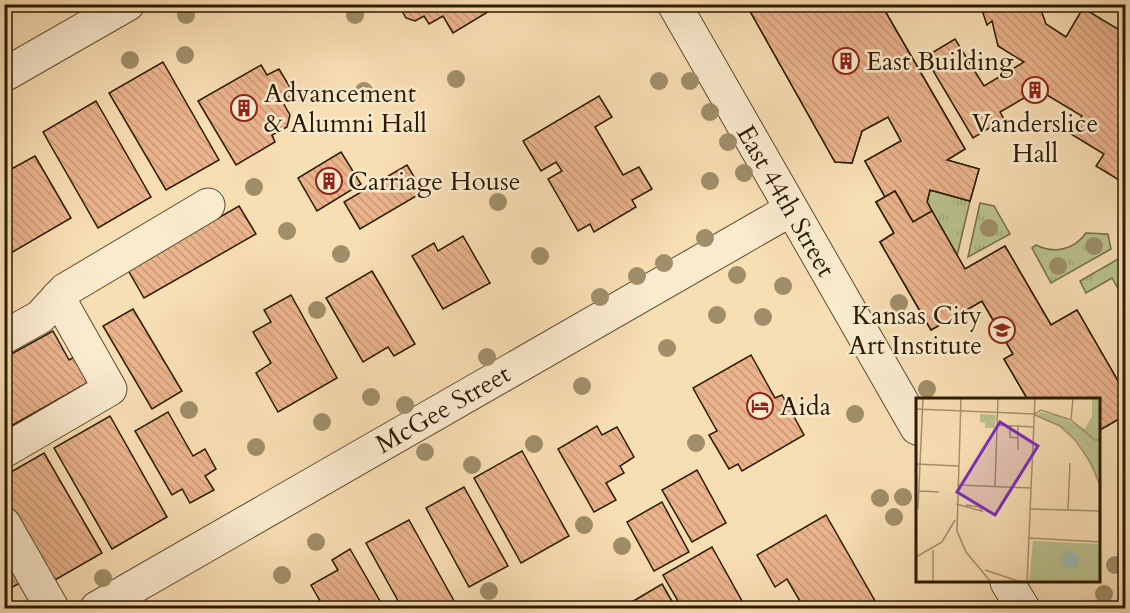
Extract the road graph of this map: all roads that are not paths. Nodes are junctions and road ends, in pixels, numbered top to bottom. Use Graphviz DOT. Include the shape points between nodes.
graph roads {
  1 [pos="128,4"];
  2 [pos="674,4"];
  3 [pos="4,75"];
  4 [pos="208,205"];
  5 [pos="790,210"];
  6 [pos="58,297"];
  7 [pos="4,337"];
  8 [pos="916,426"];
  9 [pos="4,450"];
  10 [pos="4,524"];
  11 [pos="1008,583"];
  12 [pos="52,609"];
  13 [pos="97,609"];
  14 [pos="1023,609"];
  1 -- 3 [label="street"];
  2 -- 5 [label="street, East 44th Street"];
  4 -- 6 [label="street"];
  5 -- 8 [label="street, East 44th Street"];
  5 -- 13 [label="street, McGee Street"];
  6 -- 7 [label="street" via="40,317"];
  6 -- 9 [label="street" via="110,389"];
  10 -- 12 [label="street"];
  11 -- 14 [label="street"];
}
